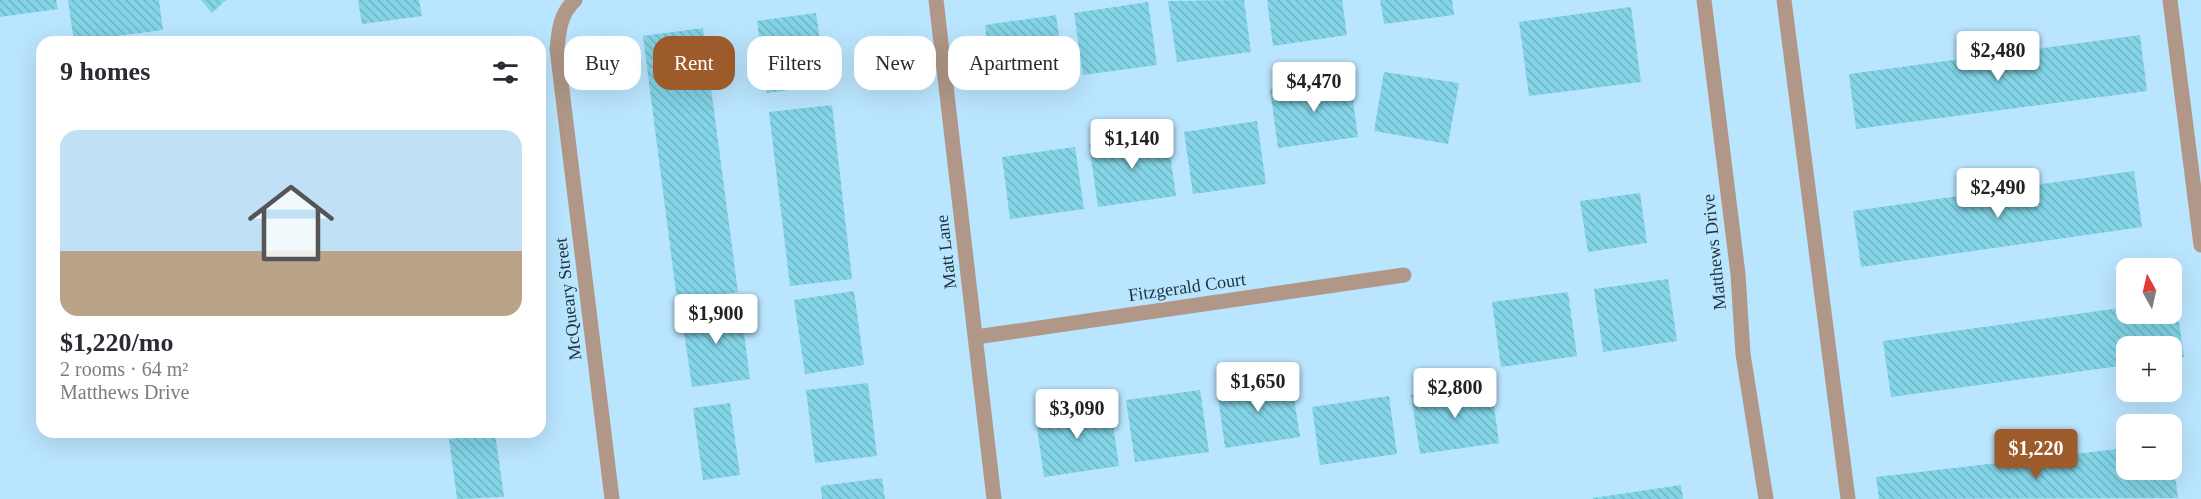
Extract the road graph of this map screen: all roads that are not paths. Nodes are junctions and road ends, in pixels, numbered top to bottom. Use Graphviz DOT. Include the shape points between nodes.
graph roads {
  1 [pos="575,0"];
  2 [pos="936,0"];
  3 [pos="1704,0"];
  4 [pos="1784,0"];
  5 [pos="2170,0"];
  6 [pos="2201,245"];
  7 [pos="1404,275"];
  8 [pos="976,337"];
  9 [pos="612,499"];
  10 [pos="994,499"];
  11 [pos="1766,499"];
  12 [pos="1848,499"];
  1 -- 9 [label="street, McQueary Street" via="560,22 557,50"];
  2 -- 8 [label="street, Matt Lane"];
  3 -- 11 [label="street, Matthews Drive" via="1738,274 1743,354"];
  4 -- 12 [label="street"];
  5 -- 6 [label="street"];
  7 -- 8 [label="street, Fitzgerald Court"];
  8 -- 10 [label="street, Matt Lane"];
}
